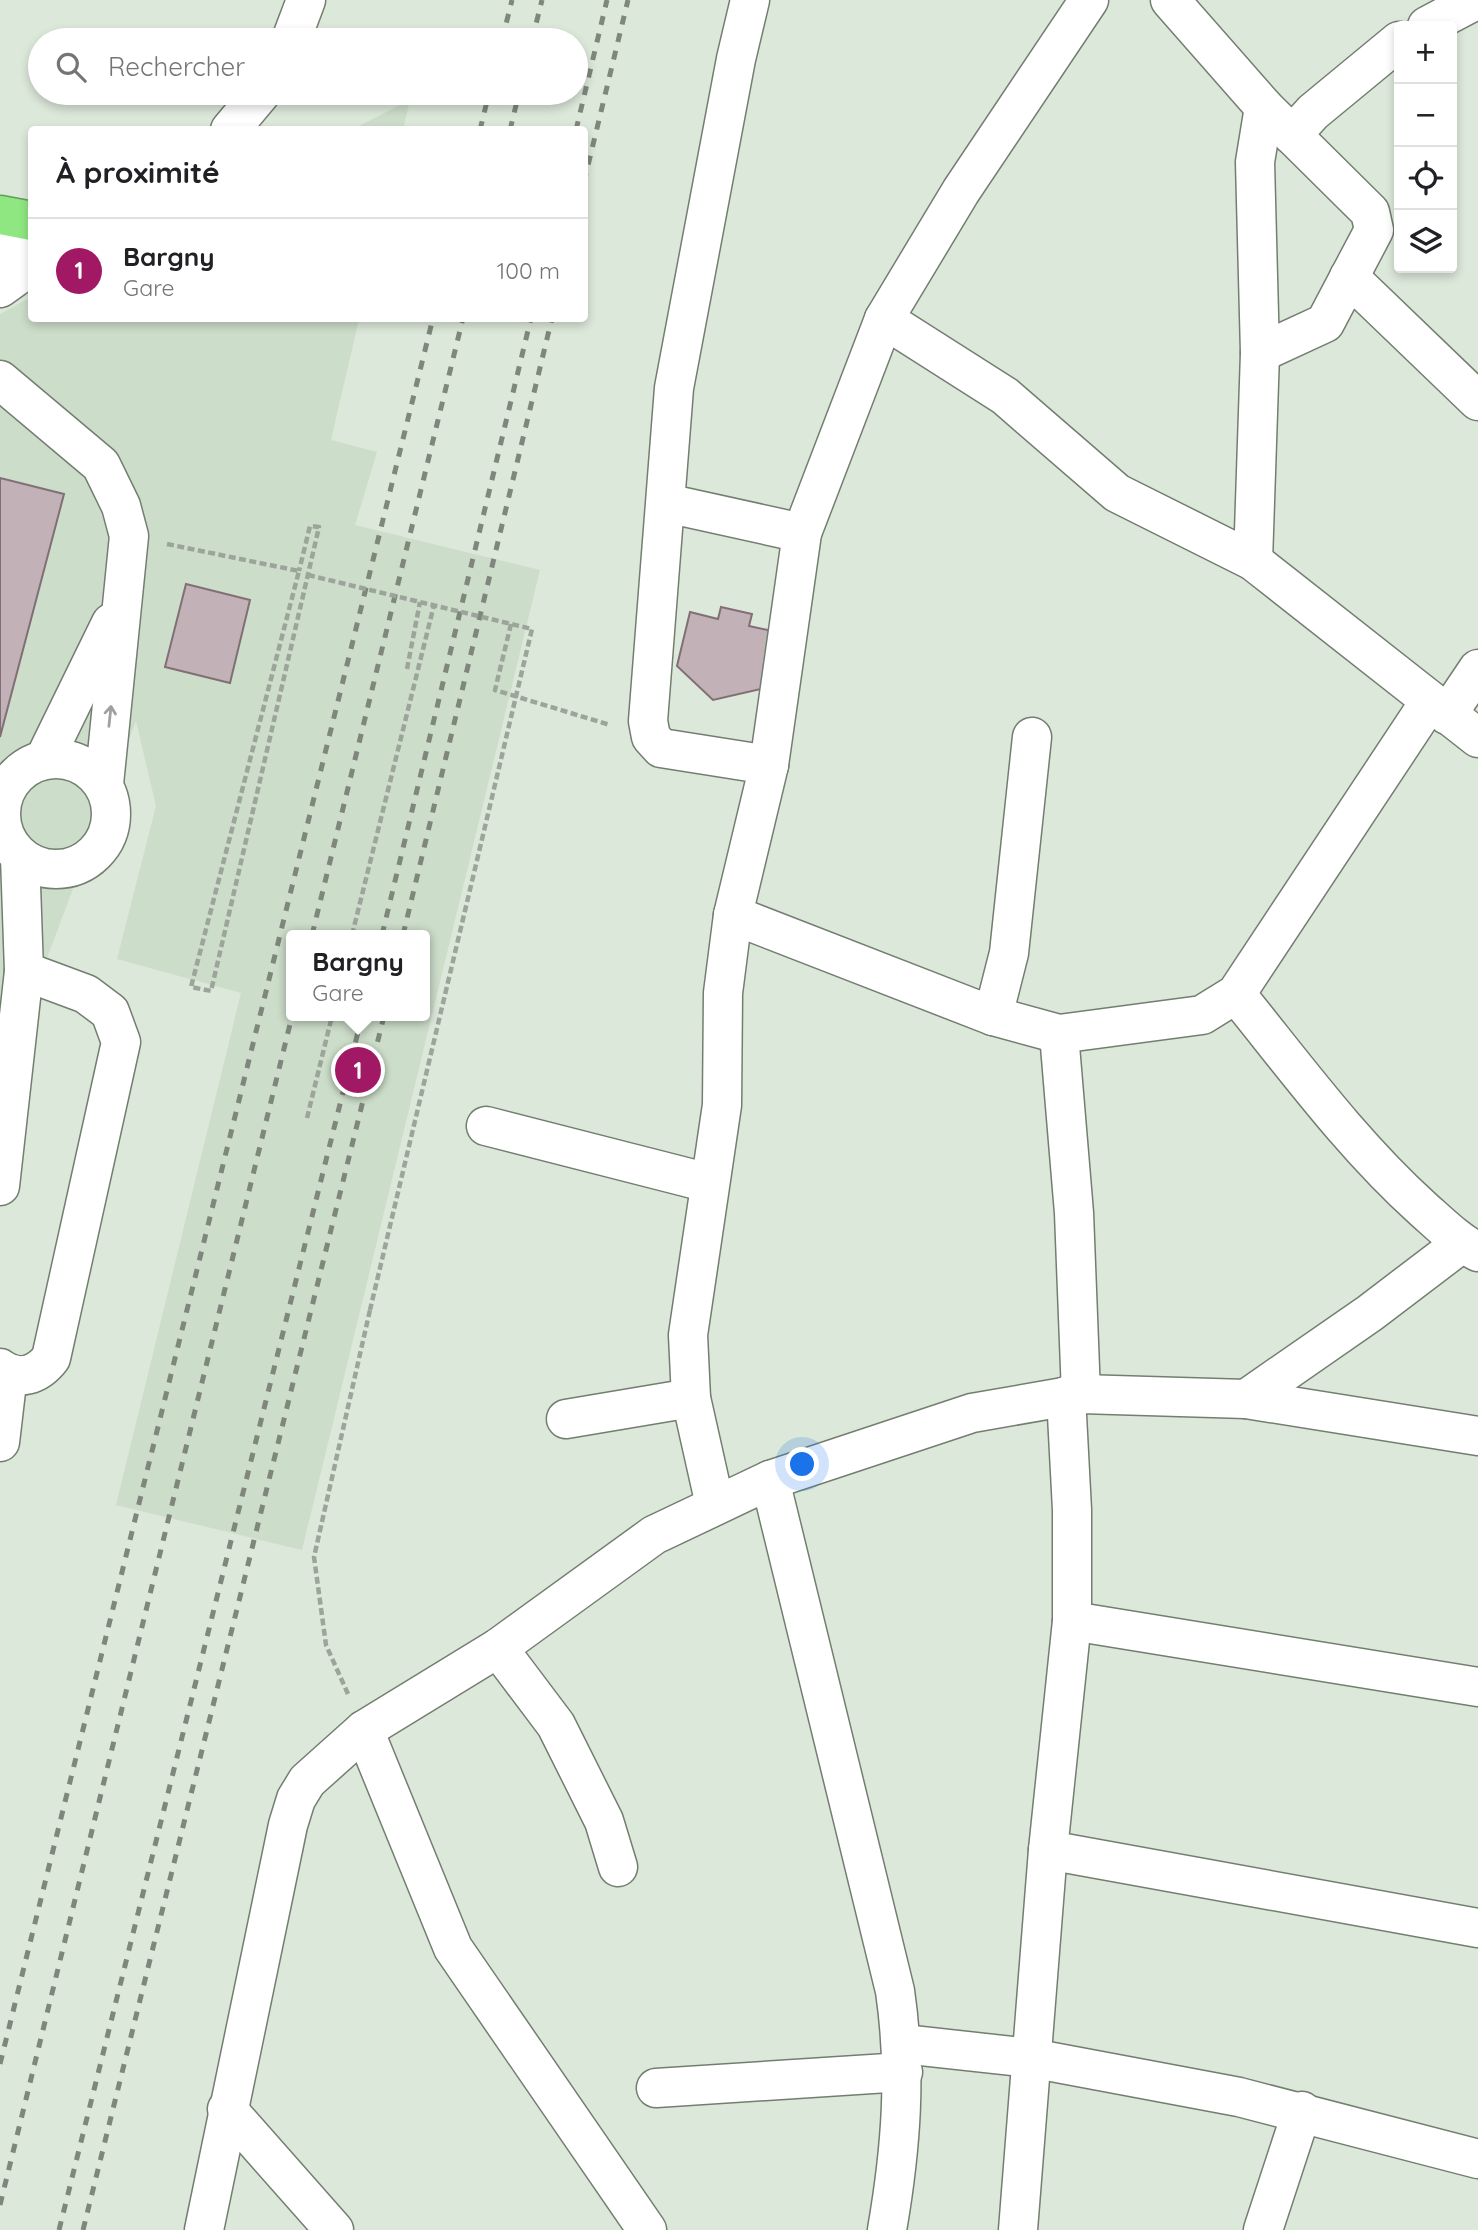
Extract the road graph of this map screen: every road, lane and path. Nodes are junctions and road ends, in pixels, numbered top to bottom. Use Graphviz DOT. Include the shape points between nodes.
graph roads {
  1 [pos="306,0"];
  2 [pos="750,0"];
  3 [pos="1089,0"];
  4 [pos="1170,0"];
  5 [pos="1476,0"];
  6 [pos="1436,21"];
  7 [pos="296,28"];
  8 [pos="1394,45"];
  9 [pos="251,105"];
  10 [pos="1264,107"];
  11 [pos="233,126"];
  12 [pos="1292,135"];
  13 [pos="0,215"];
  14 [pos="28,220"];
  15 [pos="28,238"];
  16 [pos="0,246"];
  17 [pos="28,268"];
  18 [pos="1349,277"];
  19 [pos="0,288"];
  20 [pos="884,319"];
  21 [pos="1260,353"];
  22 [pos="0,380"];
  23 [pos="1478,401"];
  24 [pos="0,411"];
  25 [pos="50,423"];
  26 [pos="666,503"];
  27 [pos="802,533"];
  28 [pos="129,536"];
  29 [pos="1253,561"];
  30 [pos="299,571"];
  31 [pos="308,575"];
  32 [pos="121,602"];
  33 [pos="420,602"];
  34 [pos="434,605"];
  35 [pos="511,624"];
  36 [pos="407,669"];
  37 [pos="1478,669"];
  38 [pos="1438,708"];
  39 [pos="651,737"];
  40 [pos="1032,737"];
  41 [pos="1478,738"];
  42 [pos="44,760"];
  43 [pos="769,765"];
  44 [pos="104,784"];
  45 [pos="20,857"];
  46 [pos="733,915"];
  47 [pos="353,930"];
  48 [pos="24,971"];
  49 [pos="1236,994"];
  50 [pos="993,1016"];
  51 [pos="331,1021"];
  52 [pos="1059,1034"];
  53 [pos="307,1118"];
  54 [pos="486,1126"];
  55 [pos="709,1183"];
  56 [pos="0,1186"];
  57 [pos="1470,1248"];
  58 [pos="4,1371"];
  59 [pos="1073,1395"];
  60 [pos="691,1398"];
  61 [pos="1246,1399"];
  62 [pos="566,1419"];
  63 [pos="1478,1436"];
  64 [pos="0,1442"];
  65 [pos="770,1480"];
  66 [pos="715,1505"];
  67 [pos="1072,1621"];
  68 [pos="498,1648"];
  69 [pos="1478,1687"];
  70 [pos="364,1730"];
  71 [pos="1048,1850"];
  72 [pos="618,1867"];
  73 [pos="1478,1928"];
  74 [pos="903,2058"];
  75 [pos="1031,2058"];
  76 [pos="656,2088"];
  77 [pos="228,2109"];
  78 [pos="1303,2112"];
  79 [pos="1478,2160"];
  80 [pos="1270,2228"];
  81 [pos="204,2230"];
  82 [pos="334,2230"];
  83 [pos="647,2230"];
  84 [pos="887,2230"];
  85 [pos="1018,2230"];
  1 -- 7 [label="street"];
  2 -- 26 [label="street" via="674,388"];
  3 -- 20 [label="street" via="961,191"];
  4 -- 10 [label="street"];
  5 -- 6 [label="street"];
  8 -- 12 [label="street" via="1312,112"];
  9 -- 11 [label="street"];
  10 -- 12 [label="street"];
  10 -- 21 [label="street" via="1255,162"];
  12 -- 18 [label="street" via="1370,212 1374,230"];
  13 -- 14 [label="highway"];
  15 -- 16 [label="street"];
  17 -- 19 [label="street"];
  18 -- 21 [label="street" via="1325,323"];
  18 -- 23 [label="street"];
  20 -- 27 [label="street"];
  20 -- 29 [label="street" via="1005,396 1117,493"];
  21 -- 29 [label="street"];
  22 -- 25 [label="street"];
  24 -- 25 [label="street"];
  25 -- 28 [label="street" via="101,465 121,506"];
  26 -- 27 [label="street"];
  26 -- 39 [label="street" via="648,721"];
  27 -- 43 [label="street"];
  28 -- 30 [label="path"];
  28 -- 32 [label="street"];
  29 -- 38 [label="street"];
  30 -- 31 [label="path" via="310,526 319,527"];
  30 -- 31 [label="path" via="191,987 211,991"];
  31 -- 33 [label="path, bridge"];
  32 -- 42 [label="street"];
  44 -- 32 [label="street, one-way"];
  33 -- 34 [label="path, bridge"];
  33 -- 36 [label="path"];
  34 -- 35 [label="path, bridge"];
  34 -- 47 [label="path"];
  35 -- 39 [label="path" via="495,691"];
  35 -- 70 [label="path, bridge" via="532,629 314,1557 326,1645"];
  37 -- 38 [label="street"];
  38 -- 41 [label="street"];
  38 -- 49 [label="street"];
  39 -- 43 [label="street" via="661,748"];
  40 -- 50 [label="street" via="1009,953"];
  42 -- 44 [label="street" via="77,762"];
  42 -- 45 [label="street" via="14,777 0,808 1,826"];
  43 -- 46 [label="street"];
  44 -- 45 [label="street" via="111,817 99,850 70,868 52,870"];
  45 -- 48 [label="street"];
  46 -- 50 [label="street"];
  46 -- 55 [label="street" via="723,993 722,1105"];
  48 -- 56 [label="street"];
  48 -- 58 [label="street" via="86,994 110,1012 121,1042 51,1358 42,1370 28,1376"];
  49 -- 52 [label="street" via="1202,1015"];
  49 -- 57 [label="street" via="1345,1130 1397,1186"];
  50 -- 52 [label="street"];
  51 -- 53 [label="path"];
  52 -- 59 [label="street" via="1074,1213"];
  54 -- 55 [label="street"];
  55 -- 60 [label="street" via="688,1335"];
  57 -- 61 [label="street"];
  58 -- 64 [label="street"];
  59 -- 61 [label="street"];
  59 -- 65 [label="street" via="972,1413"];
  59 -- 67 [label="street"];
  60 -- 62 [label="street"];
  60 -- 66 [label="street"];
  61 -- 63 [label="street"];
  65 -- 66 [label="street"];
  65 -- 74 [label="street" via="885,1940"];
  66 -- 68 [label="street" via="654,1535"];
  67 -- 69 [label="street"];
  67 -- 71 [label="street"];
  68 -- 70 [label="street"];
  68 -- 72 [label="street" via="556,1726 604,1821"];
  70 -- 77 [label="street" via="307,1780 296,1799"];
  70 -- 83 [label="street" via="453,1948"];
  71 -- 73 [label="street"];
  71 -- 75 [label="street"];
  74 -- 75 [label="street"];
  74 -- 76 [label="street"];
  74 -- 84 [label="street" via="903,2115"];
  75 -- 78 [label="street"];
  75 -- 85 [label="street"];
  77 -- 81 [label="street"];
  77 -- 82 [label="street"];
  78 -- 79 [label="street"];
  78 -- 80 [label="street"];
}
